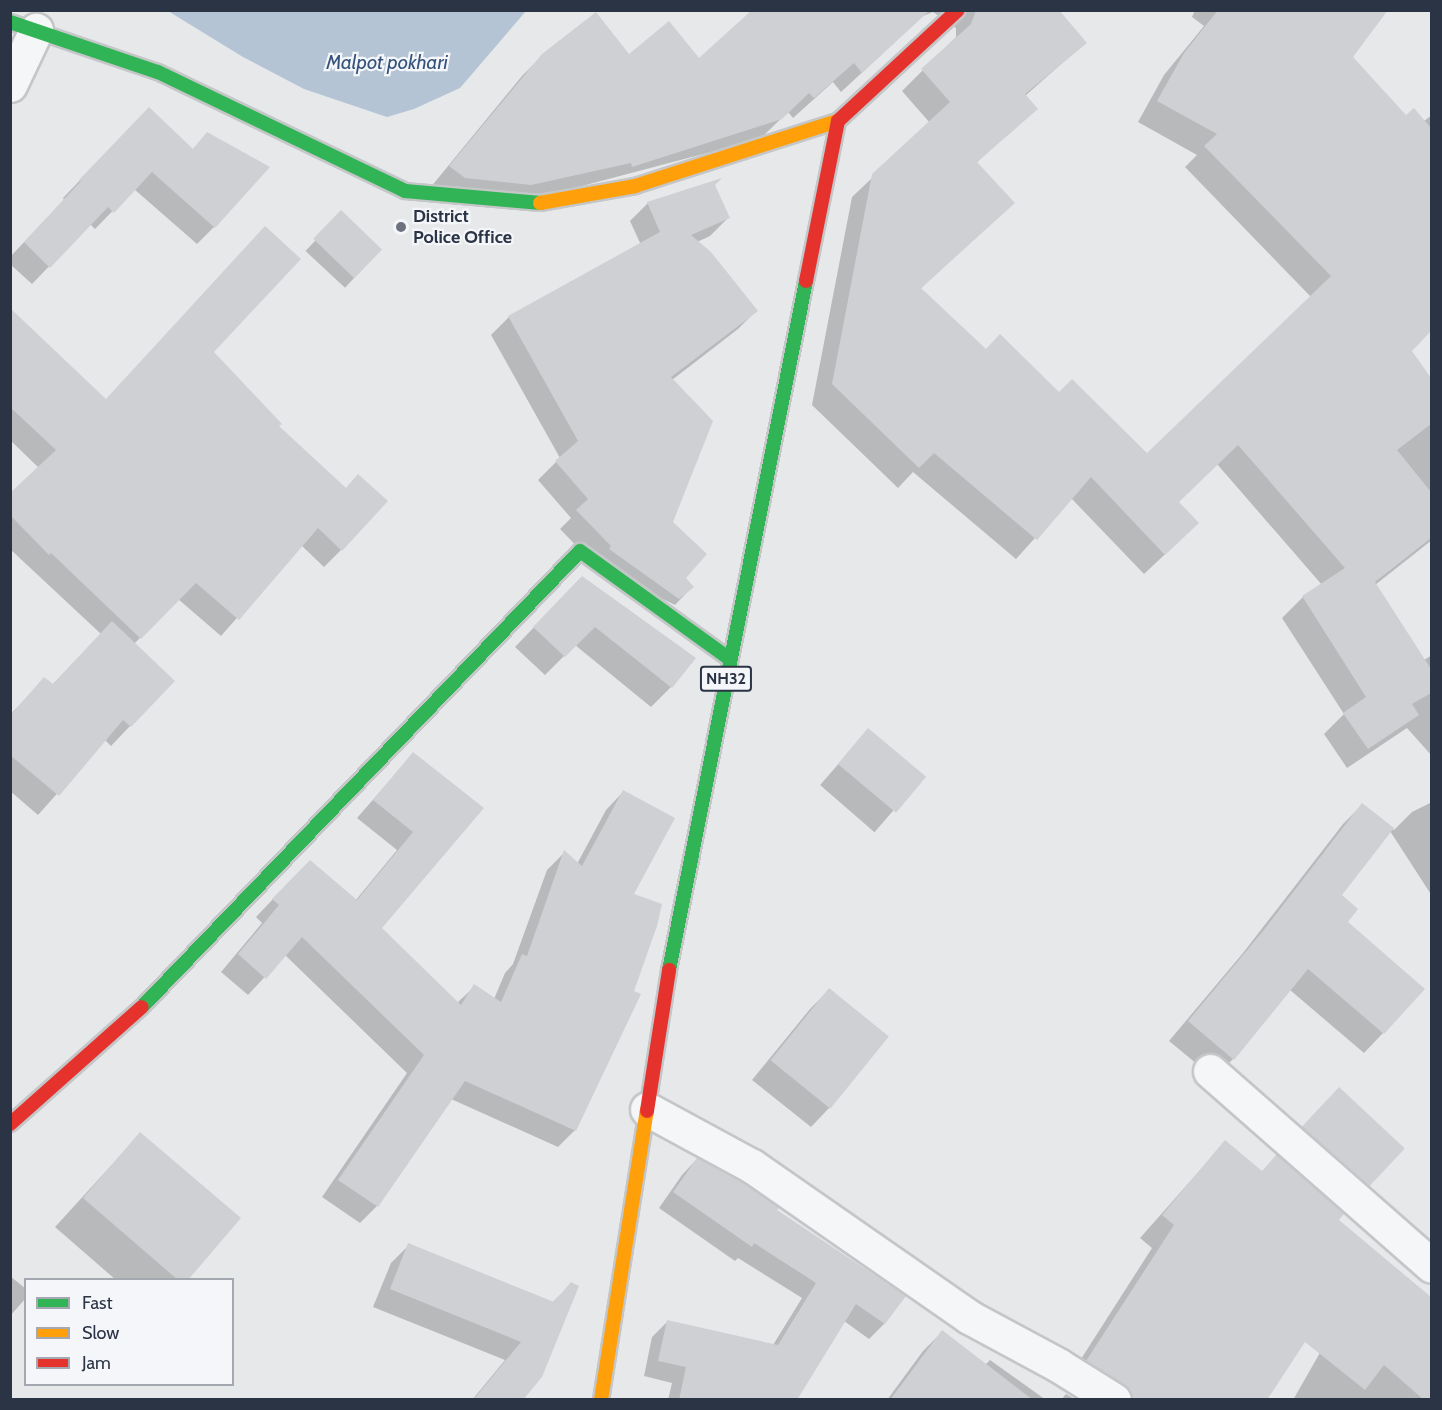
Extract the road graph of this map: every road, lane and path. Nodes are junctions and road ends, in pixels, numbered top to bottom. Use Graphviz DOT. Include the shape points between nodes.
graph roads {
  1 [pos="958,10"];
  2 [pos="23,26"];
  3 [pos="10,85"];
  4 [pos="838,121"];
  5 [pos="730,659"];
  6 [pos="1210,1071"];
  7 [pos="647,1109"];
  8 [pos="10,1124"];
  9 [pos="1431,1266"];
  10 [pos="601,1400"];
  11 [pos="1114,1400"];
  1 -- 4 [label="street"];
  2 -- 3 [label="street"];
  2 -- 4 [label="street" via="158,72 405,191 532,204 635,186"];
  4 -- 5 [label="street, NH32"];
  5 -- 7 [label="street, NH32" via="675,933"];
  5 -- 8 [label="street" via="580,551 141,1009"];
  6 -- 9 [label="street"];
  7 -- 10 [label="street, NH32"];
  7 -- 11 [label="street" via="752,1166 969,1317"];
}
